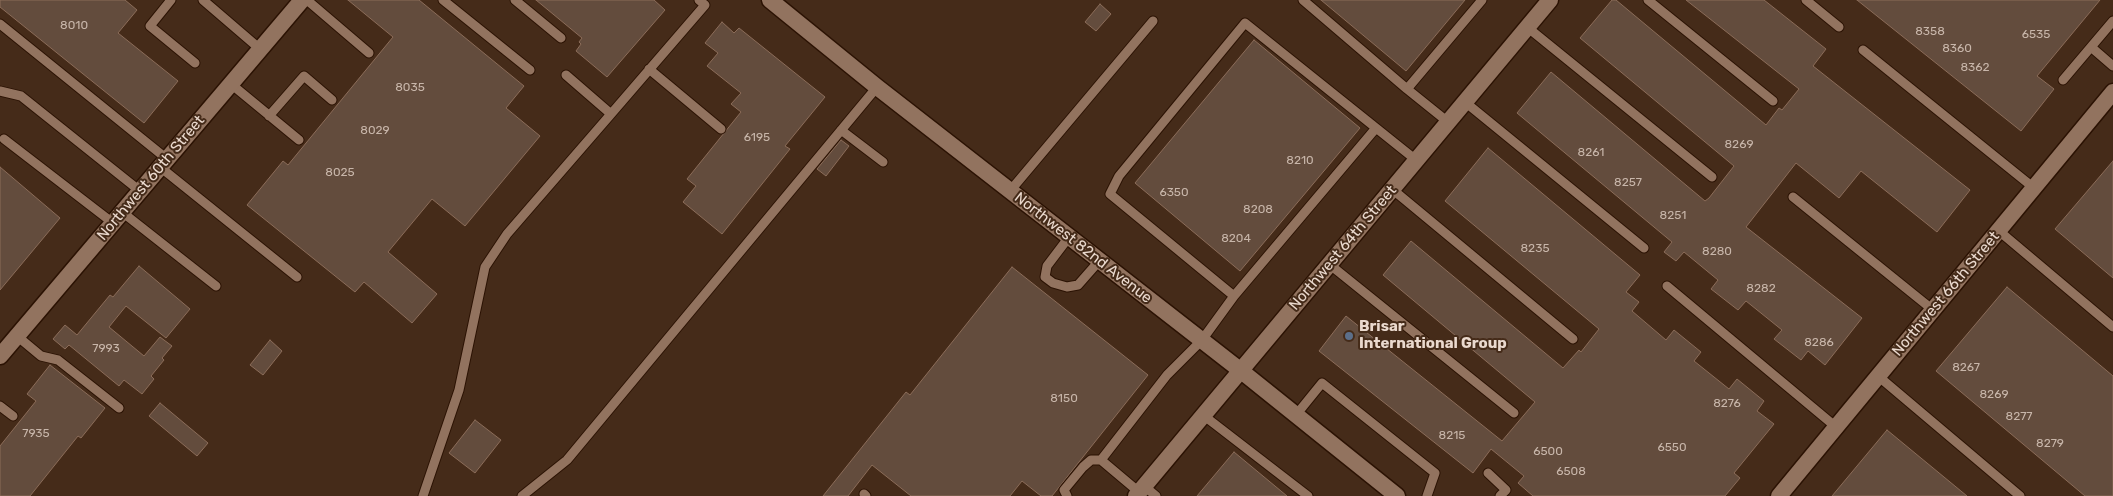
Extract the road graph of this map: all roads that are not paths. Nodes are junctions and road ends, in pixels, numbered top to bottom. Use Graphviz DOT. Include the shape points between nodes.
graph roads {
  1 [pos="171,0"];
  2 [pos="203,0"];
  3 [pos="302,0"];
  4 [pos="306,0"];
  5 [pos="443,0"];
  6 [pos="515,0"];
  7 [pos="699,0"];
  8 [pos="770,0"];
  9 [pos="1303,0"];
  10 [pos="1482,0"];
  11 [pos="1550,0"];
  12 [pos="1648,0"];
  13 [pos="1806,0"];
  14 [pos="1153,21"];
  15 [pos="2113,22"];
  16 [pos="0,24"];
  17 [pos="1527,27"];
  18 [pos="1839,27"];
  19 [pos="561,38"];
  20 [pos="2091,47"];
  21 [pos="260,49"];
  22 [pos="1863,50"];
  23 [pos="369,53"];
  24 [pos="195,63"];
  25 [pos="2113,66"];
  26 [pos="649,69"];
  27 [pos="530,70"];
  28 [pos="566,75"];
  29 [pos="2063,80"];
  30 [pos="230,84"];
  31 [pos="877,87"];
  32 [pos="1407,89"];
  33 [pos="0,91"];
  34 [pos="2113,92"];
  35 [pos="332,100"];
  36 [pos="1773,101"];
  37 [pos="1465,102"];
  38 [pos="611,114"];
  39 [pos="269,116"];
  40 [pos="1448,122"];
  41 [pos="1376,128"];
  42 [pos="721,129"];
  43 [pos="841,130"];
  44 [pos="4,139"];
  45 [pos="299,140"];
  46 [pos="1416,160"];
  47 [pos="883,162"];
  48 [pos="164,163"];
  49 [pos="1712,177"];
  50 [pos="2034,188"];
  51 [pos="1392,189"];
  52 [pos="1010,190"];
  53 [pos="140,191"];
  54 [pos="1793,197"];
  55 [pos="117,217"];
  56 [pos="1999,231"];
  57 [pos="1069,237"];
  58 [pos="1644,248"];
  59 [pos="1100,260"];
  60 [pos="1329,264"];
  61 [pos="297,277"];
  62 [pos="216,286"];
  63 [pos="1667,286"];
  64 [pos="1234,296"];
  65 [pos="1933,310"];
  66 [pos="2113,327"];
  67 [pos="17,336"];
  68 [pos="1573,339"];
  69 [pos="1202,340"];
  70 [pos="1,353"];
  71 [pos="1240,370"];
  72 [pos="1878,376"];
  73 [pos="0,406"];
  74 [pos="119,408"];
  75 [pos="1514,413"];
  76 [pos="1203,415"];
  77 [pos="1296,415"];
  78 [pos="13,416"];
  79 [pos="1836,427"];
  80 [pos="1101,460"];
  81 [pos="1488,472"];
  82 [pos="1144,492"];
  83 [pos="423,496"];
  84 [pos="522,496"];
  85 [pos="1067,496"];
  86 [pos="1308,496"];
  87 [pos="1397,496"];
  88 [pos="1427,496"];
  89 [pos="1500,496"];
  90 [pos="1779,496"];
  91 [pos="2020,496"];
  1 -- 24 [label="lane" via="150,26"];
  2 -- 21 [label="lane"];
  3 -- 21 [label="street, Northwest 60th Street"];
  4 -- 23 [label="lane"];
  5 -- 27 [label="lane"];
  6 -- 19 [label="lane"];
  7 -- 26 [label="lane" via="705,4"];
  8 -- 31 [label="street, Northwest 82nd Avenue"];
  9 -- 32 [label="lane"];
  10 -- 32 [label="lane"];
  11 -- 17 [label="street, Northwest 64th Street"];
  12 -- 36 [label="lane"];
  13 -- 18 [label="lane"];
  14 -- 52 [label="lane"];
  15 -- 20 [label="lane"];
  16 -- 48 [label="lane"];
  17 -- 37 [label="street, Northwest 64th Street"];
  17 -- 49 [label="lane"];
  20 -- 25 [label="lane"];
  20 -- 29 [label="lane"];
  21 -- 30 [label="street, Northwest 60th Street"];
  22 -- 50 [label="lane"];
  26 -- 38 [label="lane"];
  26 -- 42 [label="lane"];
  28 -- 38 [label="lane"];
  30 -- 39 [label="lane"];
  30 -- 48 [label="street, Northwest 60th Street"];
  31 -- 43 [label="lane"];
  31 -- 52 [label="street, Northwest 82nd Avenue"];
  32 -- 40 [label="lane"];
  33 -- 53 [label="lane" via="21,96"];
  34 -- 50 [label="street, Northwest 66th Street"];
  35 -- 39 [label="lane" via="304,76"];
  37 -- 40 [label="street, Northwest 64th Street"];
  37 -- 58 [label="lane"];
  38 -- 83 [label="lane" via="507,234 485,267 459,390"];
  39 -- 45 [label="lane"];
  40 -- 46 [label="street, Northwest 64th Street"];
  41 -- 46 [label="lane"];
  41 -- 64 [label="lane"];
  41 -- 64 [label="lane" via="1245,23 1119,176 1110,194"];
  43 -- 47 [label="lane"];
  43 -- 84 [label="lane" via="567,460"];
  44 -- 55 [label="lane"];
  46 -- 51 [label="street, Northwest 64th Street"];
  48 -- 53 [label="street, Northwest 60th Street"];
  48 -- 61 [label="lane"];
  50 -- 56 [label="street, Northwest 66th Street"];
  51 -- 60 [label="street, Northwest 64th Street"];
  51 -- 68 [label="lane"];
  52 -- 57 [label="street, Northwest 82nd Avenue"];
  53 -- 55 [label="street, Northwest 60th Street"];
  54 -- 65 [label="lane"];
  55 -- 62 [label="lane"];
  55 -- 67 [label="street, Northwest 60th Street"];
  56 -- 65 [label="street, Northwest 66th Street"];
  56 -- 66 [label="lane"];
  57 -- 59 [label="street, Northwest 82nd Avenue"];
  57 -- 59 [label="lane" via="1047,266 1045,277 1053,283 1067,287 1078,284"];
  59 -- 69 [label="street, Northwest 82nd Avenue"];
  60 -- 71 [label="street, Northwest 64th Street"];
  60 -- 75 [label="lane"];
  63 -- 79 [label="lane"];
  64 -- 69 [label="lane"];
  65 -- 72 [label="street, Northwest 66th Street"];
  67 -- 70 [label="street, Northwest 60th Street"];
  67 -- 74 [label="lane" via="42,356 58,360"];
  69 -- 71 [label="street, Northwest 82nd Avenue"];
  69 -- 80 [label="lane" via="1167,375"];
  71 -- 76 [label="street, Northwest 64th Street"];
  71 -- 77 [label="street, Northwest 82nd Avenue"];
  72 -- 79 [label="street, Northwest 66th Street"];
  72 -- 91 [label="lane"];
  73 -- 78 [label="lane"];
  76 -- 82 [label="street, Northwest 64th Street"];
  76 -- 86 [label="lane"];
  77 -- 87 [label="street, Northwest 82nd Avenue"];
  77 -- 88 [label="lane" via="1322,382 1435,473"];
  79 -- 90 [label="street, Northwest 66th Street"];
  80 -- 82 [label="lane"];
  80 -- 85 [label="lane" via="1092,460 1083,467 1064,490"];
  81 -- 89 [label="lane" via="1506,490"];
}
